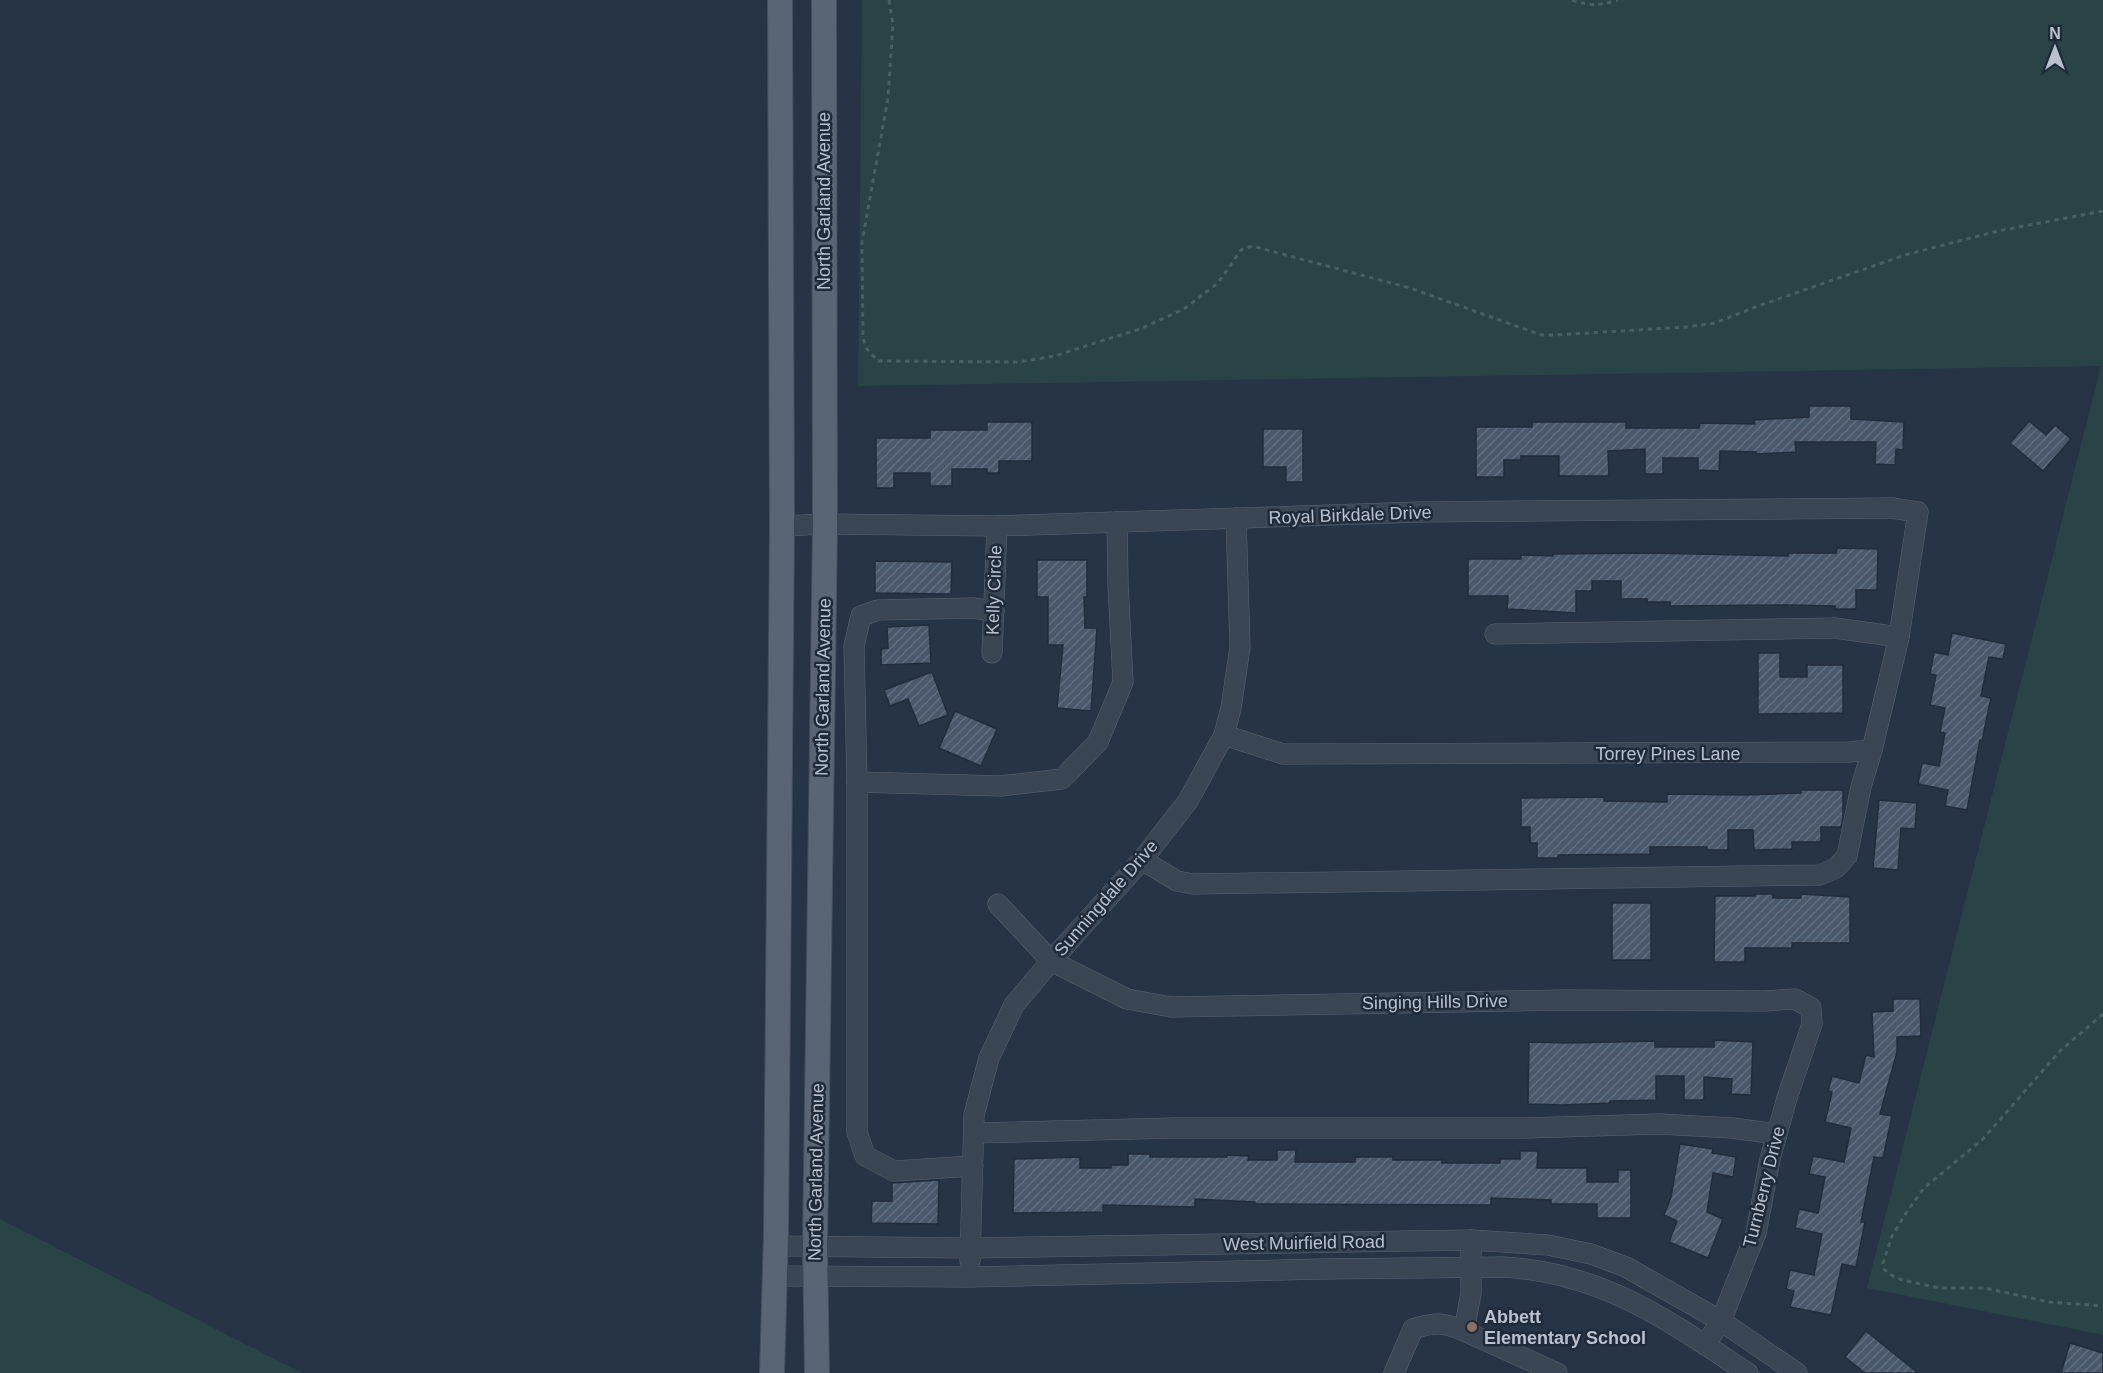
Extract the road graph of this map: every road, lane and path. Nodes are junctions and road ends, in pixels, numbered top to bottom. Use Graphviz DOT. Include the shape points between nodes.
graph roads {
  1 [pos="780,0"];
  2 [pos="824,0"];
  3 [pos="889,0"];
  4 [pos="1572,0"];
  5 [pos="1618,0"];
  6 [pos="2103,211"];
  7 [pos="1236,518"];
  8 [pos="1117,522"];
  9 [pos="825,524"];
  10 [pos="782,526"];
  11 [pos="997,526"];
  12 [pos="994,611"];
  13 [pos="1495,634"];
  14 [pos="1899,637"];
  15 [pos="992,653"];
  16 [pos="1224,735"];
  17 [pos="1872,750"];
  18 [pos="857,783"];
  19 [pos="1142,860"];
  20 [pos="998,904"];
  21 [pos="1050,961"];
  22 [pos="2103,1014"];
  23 [pos="1812,1024"];
  24 [pos="974,1133"];
  25 [pos="1777,1134"];
  26 [pos="973,1166"];
  27 [pos="1471,1240"];
  28 [pos="776,1246"];
  29 [pos="815,1247"];
  30 [pos="970,1248"];
  31 [pos="1470,1269"];
  32 [pos="775,1276"];
  33 [pos="816,1276"];
  34 [pos="970,1277"];
  35 [pos="2103,1306"];
  36 [pos="1721,1321"];
  37 [pos="1464,1331"];
  38 [pos="1705,1345"];
  39 [pos="772,1373"];
  40 [pos="817,1373"];
  41 [pos="1394,1373"];
  42 [pos="1557,1373"];
  43 [pos="1748,1373"];
  44 [pos="1797,1373"];
  1 -- 10 [label="main road"];
  2 -- 9 [label="main road, North Garland Avenue"];
  3 -- 6 [label="path" via="893,24 888,98 862,242 863,338 878,361 1018,362 1055,356 1140,329 1184,309 1218,283 1241,250 1251,246 1410,288 1533,332 1555,334 1715,323 1905,255 1998,231"];
  4 -- 5 [label="path" via="1602,5"];
  7 -- 8 [label="street, Royal Birkdale Drive"];
  7 -- 14 [label="street, Royal Birkdale Drive" via="1892,508 1918,512"];
  7 -- 16 [label="street, Sunningdale Drive" via="1240,647"];
  8 -- 11 [label="street, Royal Birkdale Drive"];
  8 -- 18 [label="street" via="1123,682 1098,742 1062,779 1000,786"];
  9 -- 10 [label="street, Royal Birkdale Drive"];
  9 -- 11 [label="street, Royal Birkdale Drive"];
  9 -- 29 [label="main road, North Garland Avenue"];
  10 -- 28 [label="main road"];
  11 -- 12 [label="street, Kelly Circle"];
  12 -- 15 [label="street, Kelly Circle"];
  12 -- 18 [label="street" via="878,610 861,616 854,646"];
  13 -- 14 [label="street" via="1835,628"];
  14 -- 17 [label="street"];
  16 -- 17 [label="street, Torrey Pines Lane" via="1283,754"];
  16 -- 19 [label="street, Sunningdale Drive" via="1188,801"];
  17 -- 19 [label="street" via="1847,856 1836,868 1820,875 1193,884 1177,880"];
  18 -- 26 [label="street" via="857,1132 865,1156 894,1171"];
  19 -- 21 [label="street, Sunningdale Drive"];
  20 -- 21 [label="street"];
  21 -- 23 [label="street, Singing Hills Drive" via="1127,999 1171,1007 1795,999 1811,1008"];
  21 -- 24 [label="street, Sunningdale Drive" via="1014,1005 989,1058 974,1115"];
  22 -- 35 [label="path" via="2060,1051 1983,1139 1924,1188 1892,1236 1883,1263 1895,1278 1939,1288 1984,1288 2050,1302"];
  23 -- 25 [label="street, Turnberry Drive"];
  24 -- 25 [label="street" via="1660,1124"];
  24 -- 26 [label="street, Sunningdale Drive"];
  25 -- 36 [label="street, Turnberry Drive" via="1756,1233"];
  26 -- 30 [label="street, Sunningdale Drive"];
  27 -- 30 [label="street, West Muirfield Road"];
  27 -- 31 [label="street"];
  27 -- 36 [label="street, West Muirfield Road" via="1548,1245 1590,1254 1626,1267"];
  28 -- 29 [label="street, West Muirfield Road"];
  28 -- 32 [label="main road"];
  29 -- 30 [label="street, West Muirfield Road"];
  29 -- 33 [label="main road, North Garland Avenue"];
  30 -- 34 [label="street, Sunningdale Drive"];
  31 -- 34 [label="street, West Muirfield Road"];
  31 -- 37 [label="street" via="1471,1293"];
  31 -- 38 [label="street, West Muirfield Road" via="1532,1269 1568,1277 1611,1291"];
  32 -- 33 [label="street, West Muirfield Road"];
  32 -- 39 [label="main road"];
  33 -- 34 [label="street, West Muirfield Road"];
  33 -- 40 [label="main road, North Garland Avenue"];
  36 -- 38 [label="street, Turnberry Drive"];
  36 -- 44 [label="street, West Muirfield Road"];
  37 -- 41 [label="street" via="1448,1324 1430,1323 1413,1329"];
  37 -- 42 [label="street"];
  38 -- 43 [label="street, West Muirfield Road"];
}
